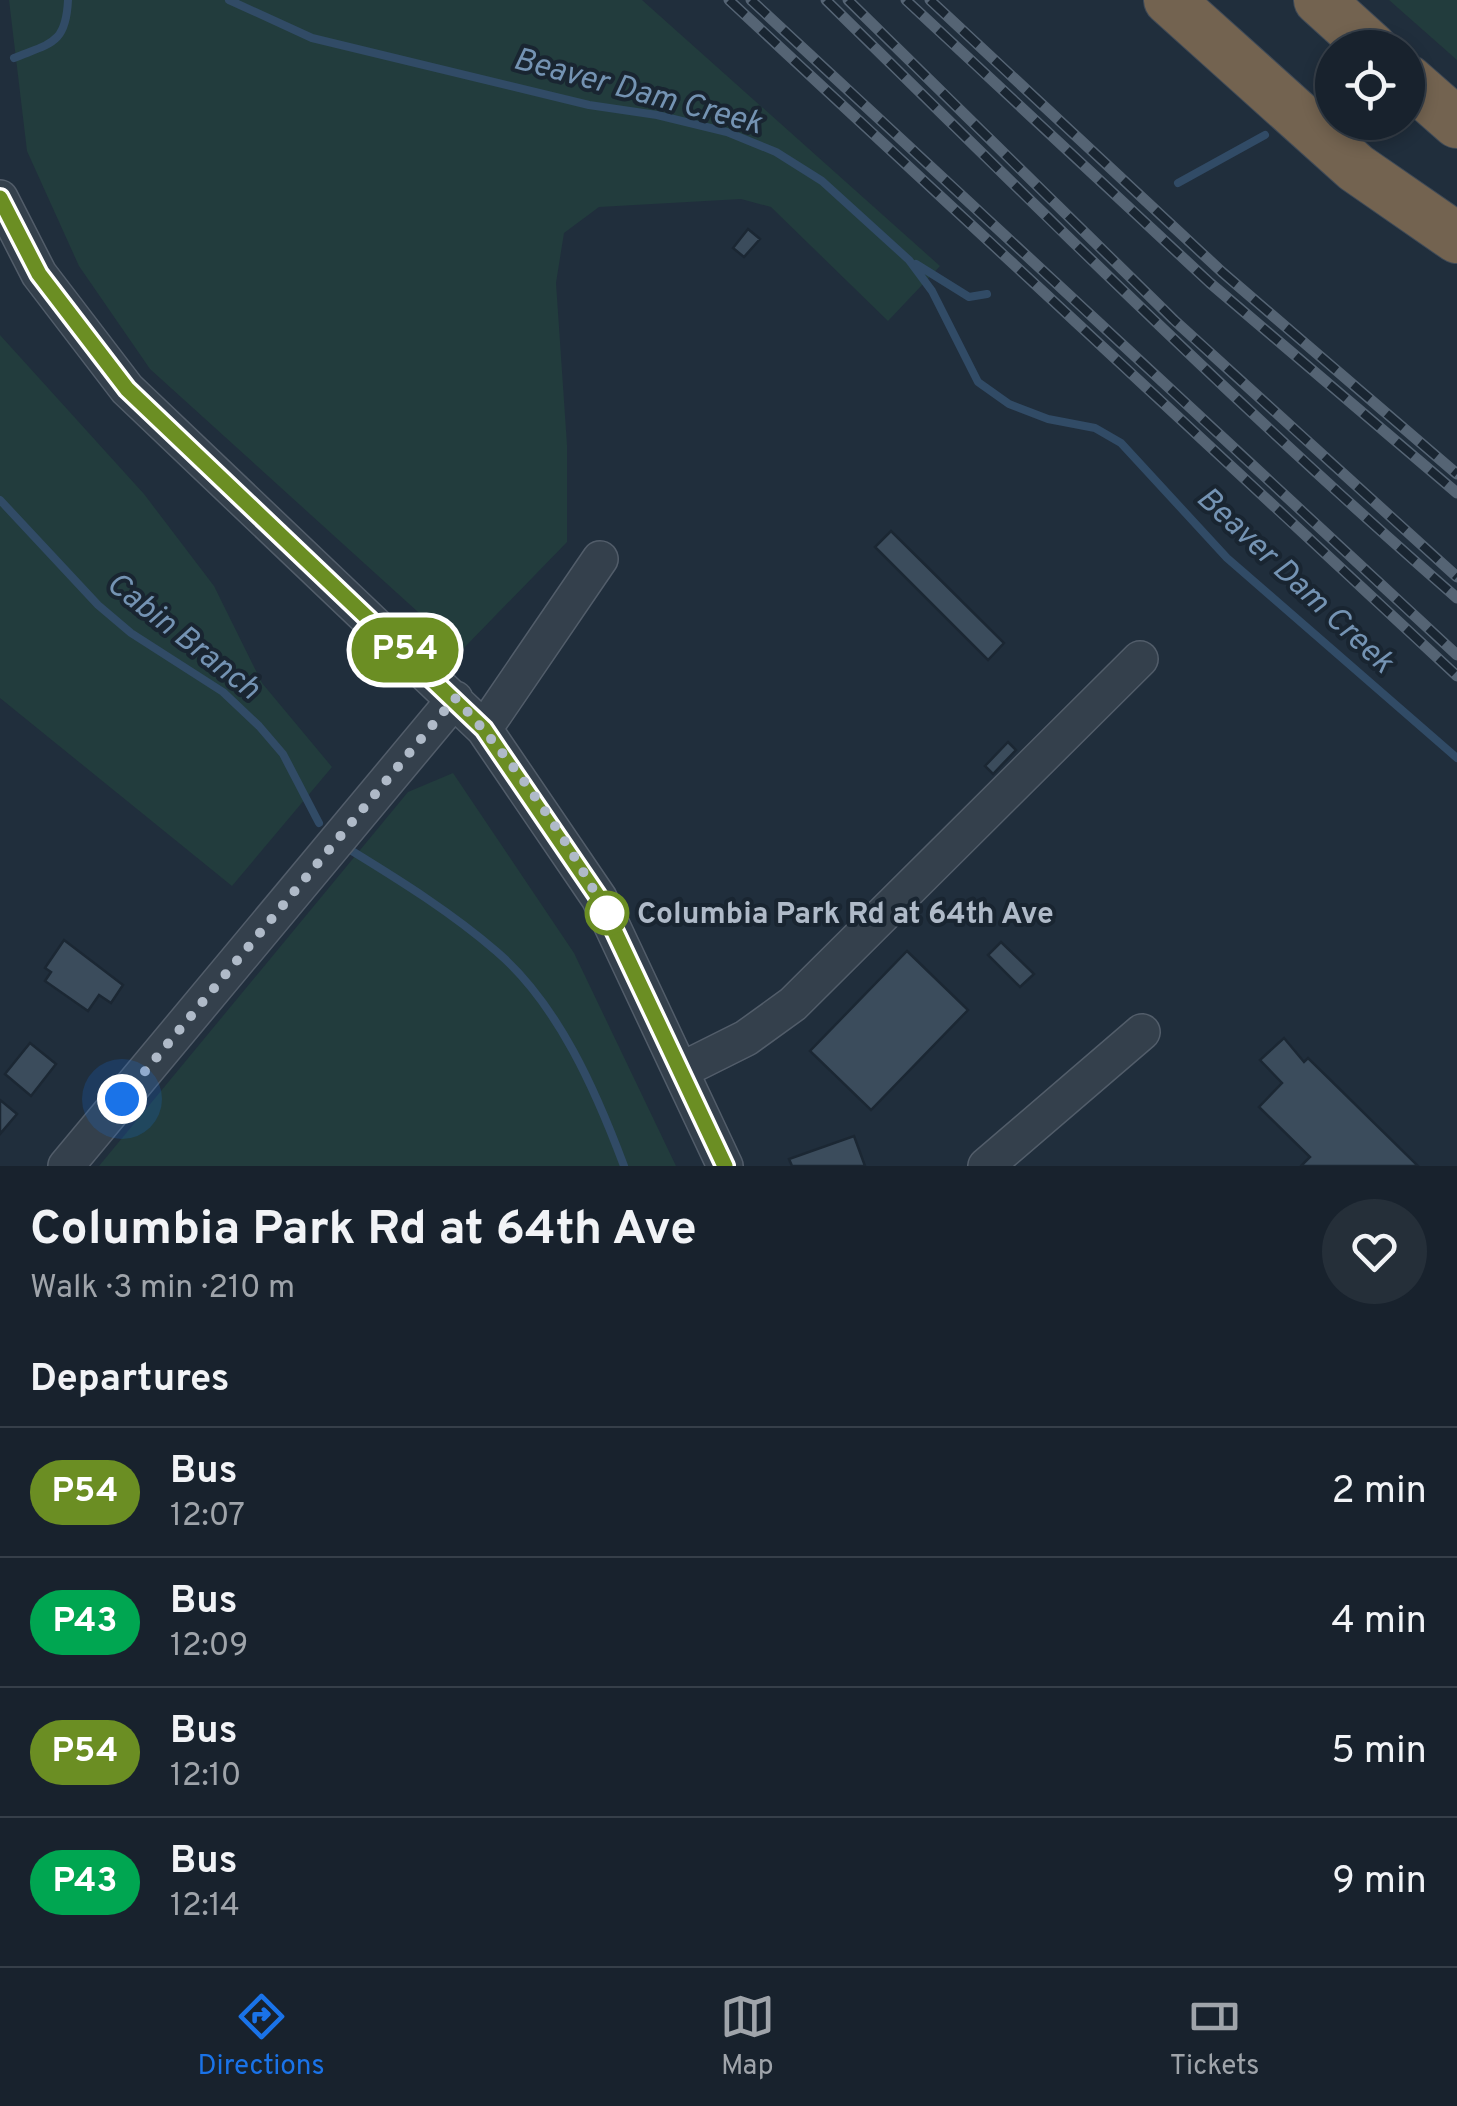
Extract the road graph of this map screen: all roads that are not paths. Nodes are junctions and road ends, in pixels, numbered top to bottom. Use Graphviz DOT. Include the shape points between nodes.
graph roads {
  1 [pos="1169,0"];
  2 [pos="1202,0"];
  3 [pos="1319,0"];
  4 [pos="1352,30"];
  5 [pos="1425,95"];
  6 [pos="1315,104"];
  7 [pos="1457,123"];
  8 [pos="1356,140"];
  9 [pos="0,198"];
  10 [pos="1457,229"];
  11 [pos="1457,238"];
  12 [pos="600,559"];
  13 [pos="1140,659"];
  14 [pos="455,698"];
  15 [pos="484,729"];
  16 [pos="1142,1032"];
  17 [pos="682,1070"];
  18 [pos="66,1166"];
  19 [pos="725,1166"];
  20 [pos="986,1166"];
  1 -- 11 [label="highway" via="1356,168"];
  2 -- 6 [label="highway"];
  3 -- 4 [label="highway"];
  5 -- 7 [label="highway"];
  8 -- 10 [label="highway"];
  9 -- 14 [label="street" via="39,274 127,389"];
  12 -- 15 [label="street"];
  13 -- 17 [label="street" via="792,1004 746,1038"];
  14 -- 15 [label="street"];
  14 -- 18 [label="street"];
  15 -- 17 [label="street" via="599,898"];
  16 -- 20 [label="street"];
  17 -- 19 [label="street"];
}
